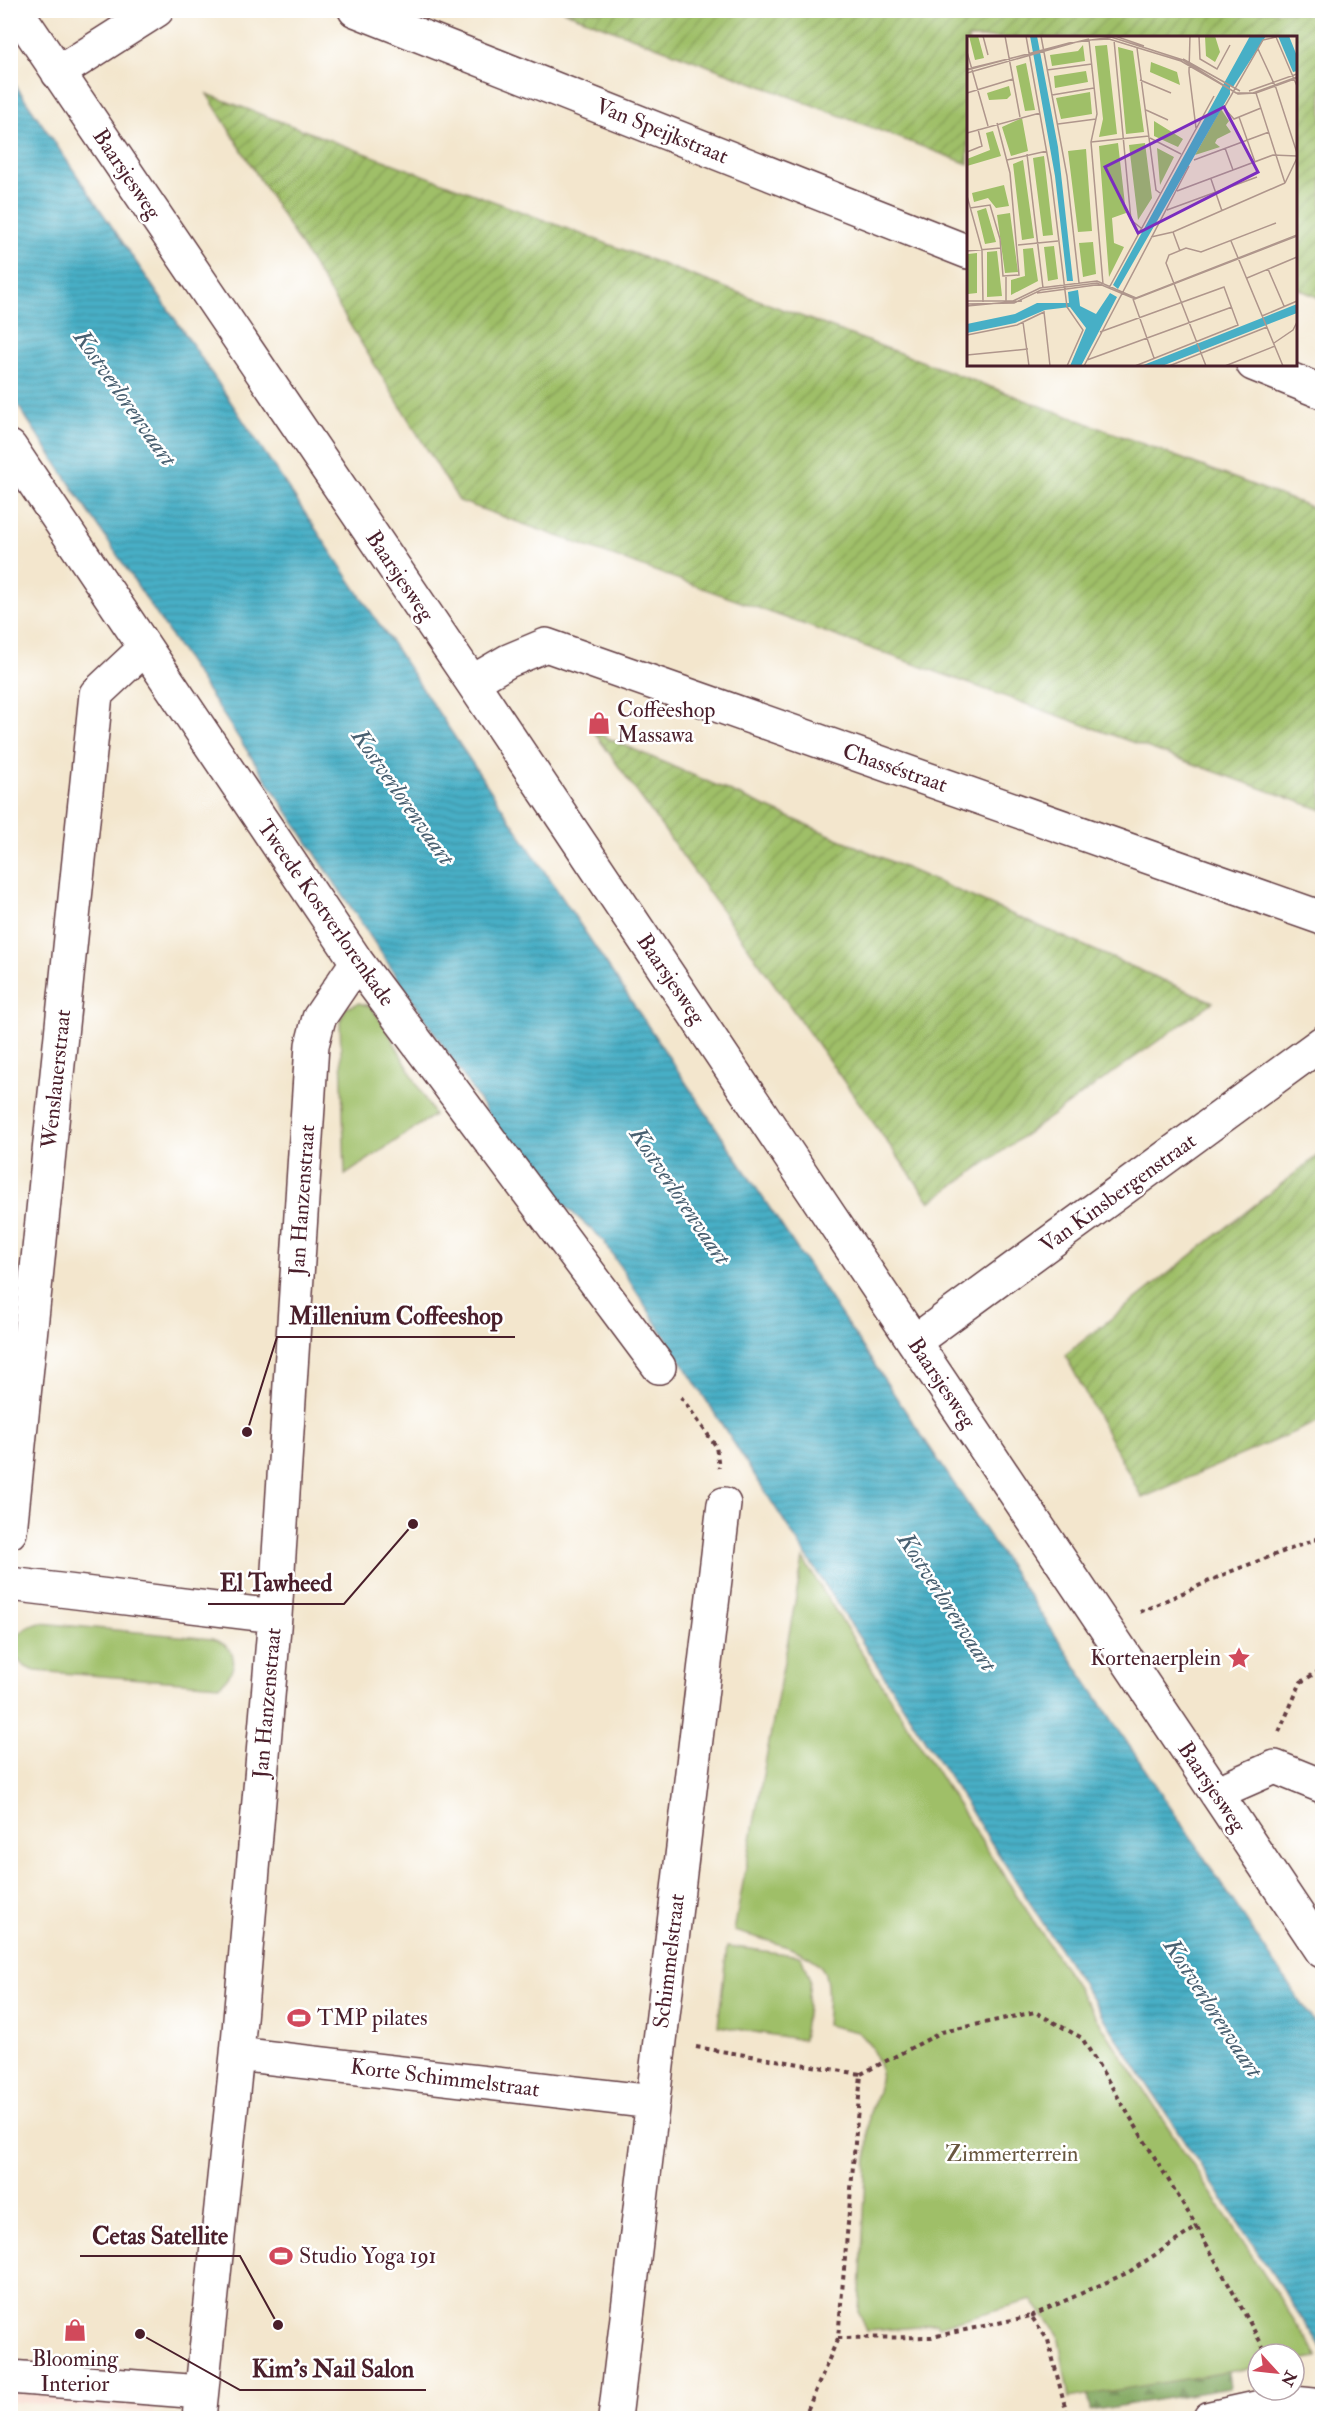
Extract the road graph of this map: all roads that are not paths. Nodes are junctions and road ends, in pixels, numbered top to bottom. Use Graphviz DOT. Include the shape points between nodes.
graph roads {
  1 [pos="16,10"];
  2 [pos="157,10"];
  3 [pos="356,10"];
  4 [pos="58,73"];
  5 [pos="967,251"];
  6 [pos="1258,366"];
  7 [pos="1323,392"];
  8 [pos="10,447"];
  9 [pos="145,648"];
  10 [pos="472,682"];
  11 [pos="1323,918"];
  12 [pos="357,962"];
  13 [pos="1323,1044"];
  14 [pos="914,1342"];
  15 [pos="659,1367"];
  16 [pos="723,1504"];
  17 [pos="10,1532"];
  18 [pos="10,1584"];
  19 [pos="275,1616"];
  20 [pos="1323,1786"];
  21 [pos="1216,1793"];
  22 [pos="1323,1951"];
  23 [pos="237,2054"];
  24 [pos="653,2102"];
  25 [pos="10,2377"];
  26 [pos="200,2405"];
  27 [pos="1318,2412"];
  28 [pos="615,2418"];
  29 [pos="1210,2418"];
  1 -- 4 [label="street, Baarsjesweg"];
  2 -- 4 [label="street"];
  3 -- 5 [label="street, Van Speijkstraat"];
  4 -- 10 [label="street, Baarsjesweg"];
  6 -- 7 [label="street"];
  8 -- 9 [label="street, Tweede Kostverlorenkade"];
  9 -- 12 [label="street, Tweede Kostverlorenkade"];
  9 -- 17 [label="street, Wenslauerstraat" via="96,694"];
  10 -- 11 [label="street, Chasséstraat" via="546,645"];
  10 -- 14 [label="street, Baarsjesweg"];
  12 -- 15 [label="street, Tweede Kostverlorenkade"];
  12 -- 19 [label="street, Jan Hanzenstraat" via="319,1018 312,1045"];
  13 -- 14 [label="street, Van Kinsbergenstraat"];
  14 -- 21 [label="street, Baarsjesweg"];
  16 -- 24 [label="street, Schimmelstraat"];
  18 -- 19 [label="street"];
  19 -- 23 [label="street, Jan Hanzenstraat"];
  20 -- 21 [label="street" via="1275,1767"];
  21 -- 22 [label="street, Baarsjesweg"];
  23 -- 24 [label="street, Korte Schimmelstraat"];
  23 -- 26 [label="street, Jan Hanzenstraat"];
  24 -- 28 [label="street, Schimmelstraat"];
  25 -- 26 [label="street"];
  27 -- 29 [label="street" via="1283,2402"];
}
